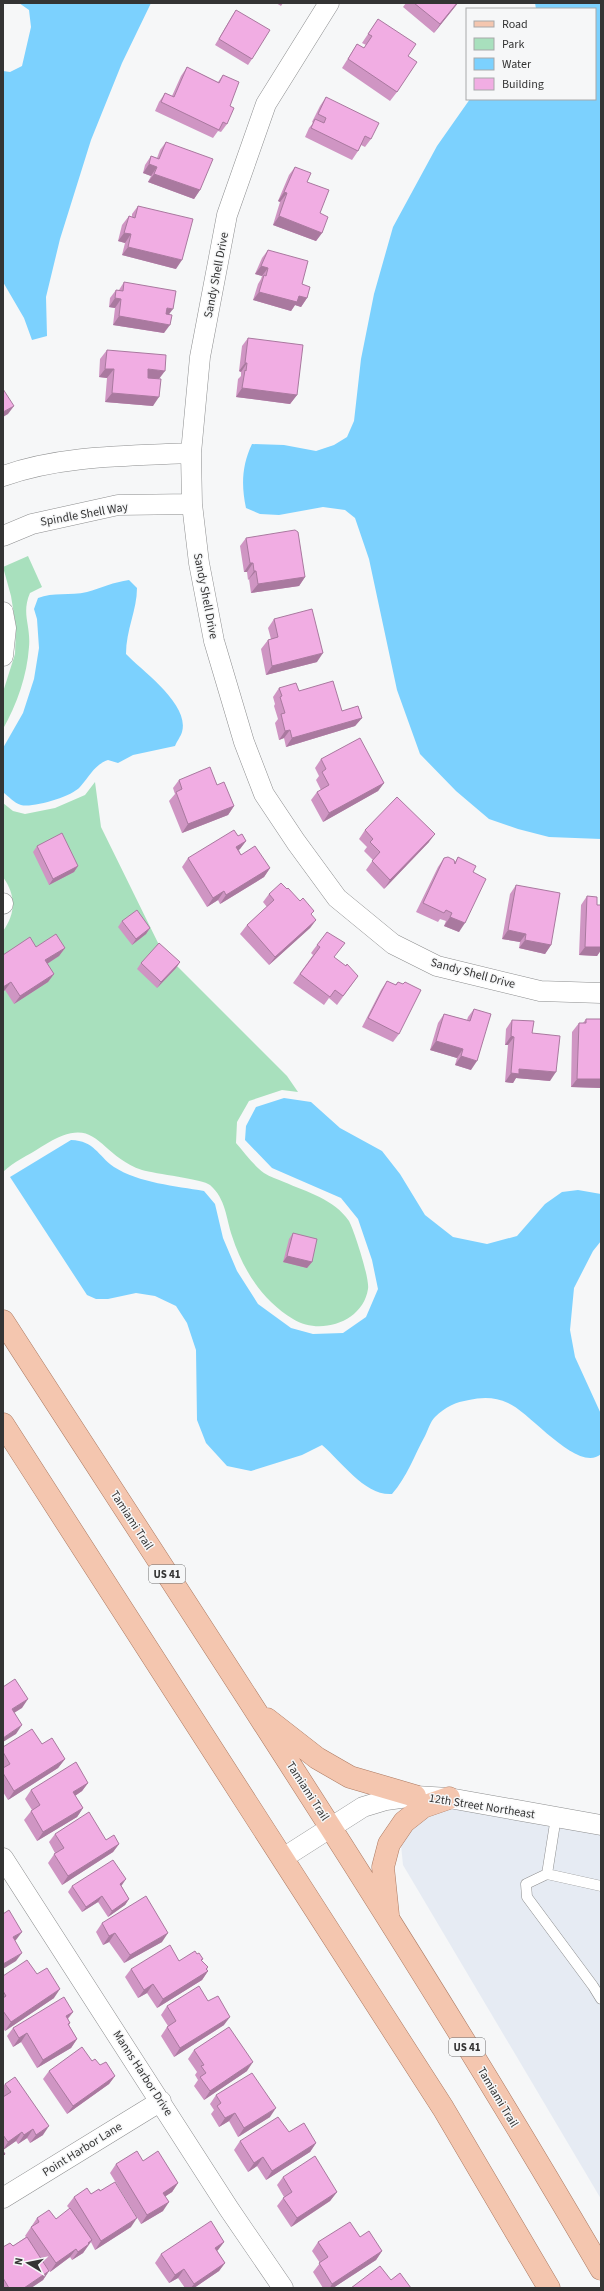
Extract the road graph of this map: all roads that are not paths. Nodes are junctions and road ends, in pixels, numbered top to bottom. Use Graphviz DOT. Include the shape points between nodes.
graph roads {
  1 [pos="329,3"];
  2 [pos="190,453"];
  3 [pos="3,476"];
  4 [pos="192,504"];
  5 [pos="3,536"];
  6 [pos="3,612"];
  7 [pos="3,656"];
  8 [pos="601,993"];
  9 [pos="3,1321"];
  10 [pos="3,1424"];
  11 [pos="254,1709"];
  12 [pos="415,1796"];
  13 [pos="449,1798"];
  14 [pos="556,1817"];
  15 [pos="330,1826"];
  16 [pos="601,1826"];
  17 [pos="3,1858"];
  18 [pos="283,1858"];
  19 [pos="547,1874"];
  20 [pos="601,1886"];
  21 [pos="389,1920"];
  22 [pos="597,1986"];
  23 [pos="601,1999"];
  24 [pos="161,2101"];
  25 [pos="3,2198"];
  26 [pos="601,2269"];
  27 [pos="283,2288"];
  28 [pos="549,2288"];
  1 -- 2 [label="street, Sandy Shell Drive" via="266,104 228,215 200,357"];
  2 -- 3 [label="street" via="118,456 31,466"];
  2 -- 4 [label="street, Sandy Shell Drive"];
  4 -- 5 [label="street, Spindle Shell Way" via="118,505 32,524"];
  4 -- 8 [label="street, Sandy Shell Drive" via="199,563 214,641 244,742 264,794 336,898 393,944 437,966 540,991"];
  6 -- 7 [label="street" via="6,628"];
  9 -- 11 [label="main road, Tamiami Trail / US 41"];
  10 -- 18 [label="main road"];
  11 -- 12 [label="main road" via="317,1758 350,1777"];
  11 -- 15 [label="main road, Tamiami Trail / US 41"];
  12 -- 13 [label="street, 12th Street Northeast"];
  12 -- 15 [label="street, 12th Street Northeast" via="386,1800 363,1807"];
  13 -- 14 [label="street, 12th Street Northeast"];
  13 -- 21 [label="main road" via="423,1807 404,1822 389,1844 383,1867"];
  14 -- 16 [label="street, 12th Street Northeast"];
  14 -- 19 [label="lane"];
  15 -- 18 [label="street, 12th Street Northeast"];
  15 -- 21 [label="main road, Tamiami Trail / US 41"];
  17 -- 24 [label="street, Manns Harbor Drive"];
  18 -- 28 [label="main road" via="443,2108"];
  19 -- 20 [label="lane"];
  19 -- 22 [label="lane" via="526,1884 527,1897"];
  21 -- 26 [label="main road, Tamiami Trail / US 41"];
  22 -- 23 [label="lane"];
  24 -- 25 [label="street, Point Harbor Lane"];
  24 -- 27 [label="street, Manns Harbor Drive" via="229,2209"];
}
